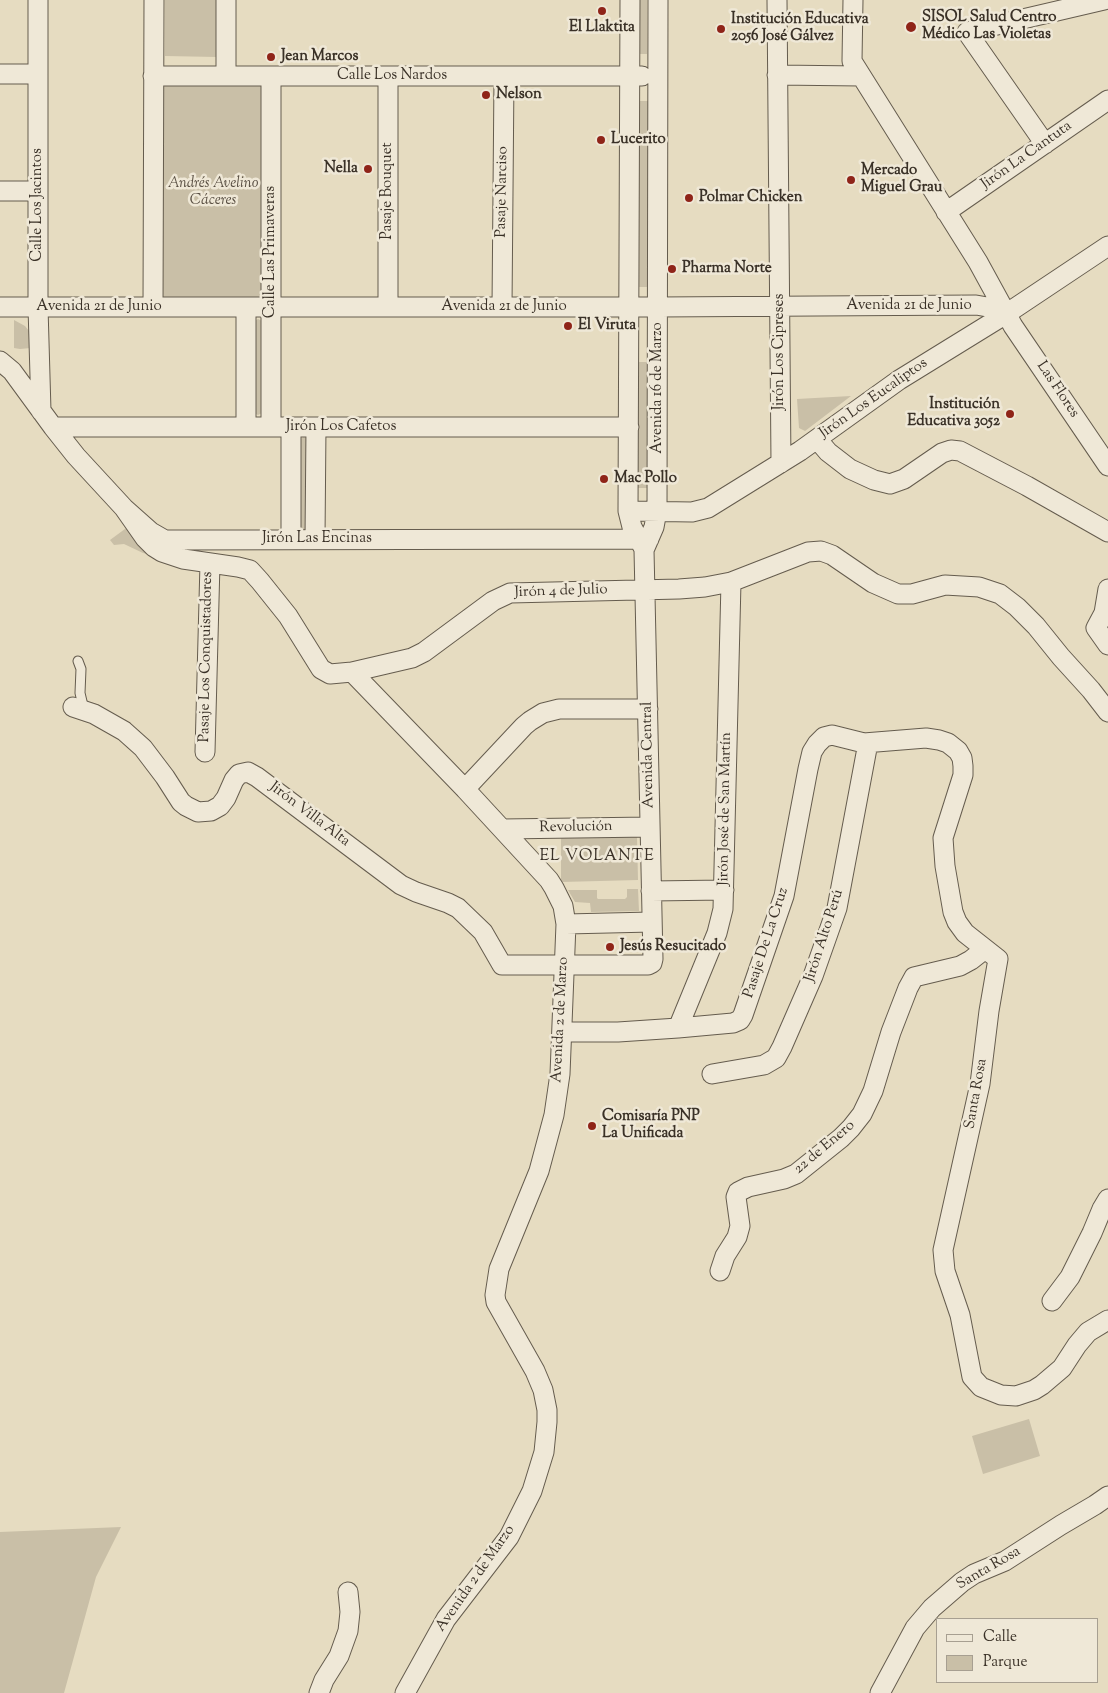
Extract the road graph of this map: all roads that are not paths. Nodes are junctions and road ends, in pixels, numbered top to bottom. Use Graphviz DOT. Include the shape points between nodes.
graph roads {
  1 [pos="38,0"];
  2 [pos="154,0"];
  3 [pos="226,0"];
  4 [pos="630,0"];
  5 [pos="658,0"];
  6 [pos="777,0"];
  7 [pos="852,0"];
  8 [pos="1104,0"];
  9 [pos="1057,5"];
  10 [pos="0,74"];
  11 [pos="38,74"];
  12 [pos="777,75"];
  13 [pos="153,76"];
  14 [pos="226,76"];
  15 [pos="271,76"];
  16 [pos="388,76"];
  17 [pos="504,76"];
  18 [pos="630,76"];
  19 [pos="658,76"];
  20 [pos="862,76"];
  21 [pos="1108,100"];
  22 [pos="1045,144"];
  23 [pos="0,191"];
  24 [pos="38,191"];
  25 [pos="946,212"];
  26 [pos="1105,255"];
  27 [pos="0,307"];
  28 [pos="38,307"];
  29 [pos="153,307"];
  30 [pos="246,307"];
  31 [pos="271,307"];
  32 [pos="388,307"];
  33 [pos="502,307"];
  34 [pos="630,307"];
  35 [pos="658,307"];
  36 [pos="779,307"];
  37 [pos="1006,314"];
  38 [pos="0,361"];
  39 [pos="41,411"];
  40 [pos="53,427"];
  41 [pos="246,427"];
  42 [pos="271,427"];
  43 [pos="291,427"];
  44 [pos="316,427"];
  45 [pos="629,427"];
  46 [pos="817,439"];
  47 [pos="781,463"];
  48 [pos="1108,466"];
  49 [pos="124,508"];
  50 [pos="628,511"];
  51 [pos="657,511"];
  52 [pos="1108,532"];
  53 [pos="291,540"];
  54 [pos="315,540"];
  55 [pos="644,543"];
  56 [pos="210,563"];
  57 [pos="731,582"];
  58 [pos="1108,588"];
  59 [pos="645,590"];
  60 [pos="1108,645"];
  61 [pos="78,661"];
  62 [pos="352,672"];
  63 [pos="648,708"];
  64 [pos="79,709"];
  65 [pos="1108,712"];
  66 [pos="868,743"];
  67 [pos="205,752"];
  68 [pos="465,789"];
  69 [pos="650,827"];
  70 [pos="502,829"];
  71 [pos="724,890"];
  72 [pos="651,891"];
  73 [pos="652,922"];
  74 [pos="566,924"];
  75 [pos="985,949"];
  76 [pos="565,966"];
  77 [pos="678,1028"];
  78 [pos="562,1032"];
  79 [pos="712,1074"];
  80 [pos="1108,1199"];
  81 [pos="720,1271"];
  82 [pos="1052,1301"];
  83 [pos="1108,1320"];
  84 [pos="1108,1496"];
  85 [pos="348,1592"];
  86 [pos="319,1693"];
  87 [pos="405,1693"];
  88 [pos="880,1693"];
  1 -- 11 [label="street, Calle Los Jacintos"];
  2 -- 13 [label="street"];
  3 -- 14 [label="street"];
  4 -- 18 [label="street, Avenida 16 de Marzo"];
  5 -- 19 [label="street, Avenida 16 de Marzo"];
  6 -- 12 [label="street, Jirón Los Cipreses"];
  7 -- 20 [label="street, Las Flores" via="852,61"];
  8 -- 9 [label="street"];
  9 -- 22 [label="street" via="968,32"];
  10 -- 11 [label="street"];
  11 -- 24 [label="street, Calle Los Jacintos"];
  12 -- 20 [label="street"];
  12 -- 36 [label="street, Jirón Los Cipreses"];
  13 -- 14 [label="street, Calle Los Nardos"];
  13 -- 29 [label="street"];
  14 -- 15 [label="street, Calle Los Nardos"];
  15 -- 16 [label="street, Calle Los Nardos"];
  15 -- 31 [label="street, Calle Las Primaveras"];
  16 -- 17 [label="street, Calle Los Nardos"];
  16 -- 32 [label="street, Pasaje Bouquet"];
  17 -- 18 [label="street, Calle Los Nardos"];
  17 -- 33 [label="street, Pasaje Narciso"];
  18 -- 19 [label="street, Calle Los Nardos"];
  18 -- 34 [label="street, Avenida 16 de Marzo"];
  19 -- 35 [label="street, Avenida 16 de Marzo"];
  20 -- 25 [label="street, Las Flores"];
  21 -- 22 [label="street, Jirón La Cantuta"];
  22 -- 25 [label="street, Jirón La Cantuta"];
  23 -- 24 [label="street"];
  24 -- 28 [label="street, Calle Los Jacintos"];
  25 -- 37 [label="street, Las Flores"];
  26 -- 37 [label="street, Jirón Los Eucaliptos"];
  27 -- 28 [label="street, Avenida 21 de Junio"];
  28 -- 29 [label="street, Avenida 21 de Junio"];
  28 -- 39 [label="street, Calle Los Jacintos"];
  29 -- 30 [label="street, Avenida 21 de Junio"];
  30 -- 31 [label="street, Avenida 21 de Junio"];
  30 -- 41 [label="street, Calle Las Primaveras"];
  31 -- 32 [label="street, Avenida 21 de Junio"];
  31 -- 42 [label="street, Calle Las Primaveras"];
  32 -- 33 [label="street, Avenida 21 de Junio"];
  33 -- 34 [label="street, Avenida 21 de Junio"];
  34 -- 35 [label="street, Avenida 21 de Junio"];
  34 -- 45 [label="street, Avenida 16 de Marzo"];
  35 -- 36 [label="street, Avenida 21 de Junio"];
  35 -- 51 [label="street, Avenida 16 de Marzo"];
  36 -- 37 [label="street, Avenida 21 de Junio" via="976,305"];
  36 -- 47 [label="street, Jirón Los Cipreses"];
  37 -- 46 [label="street, Jirón Los Eucaliptos" via="899,380"];
  37 -- 48 [label="street, Las Flores"];
  38 -- 39 [label="street, Jirón Las Encinas" via="12,371"];
  39 -- 40 [label="street, Jirón Las Encinas"];
  40 -- 41 [label="street, Jirón Los Cafetos"];
  40 -- 49 [label="street, Jirón Las Encinas"];
  41 -- 42 [label="street, Jirón Los Cafetos"];
  42 -- 43 [label="street, Jirón Los Cafetos"];
  43 -- 44 [label="street, Jirón Los Cafetos"];
  43 -- 53 [label="street"];
  44 -- 45 [label="street, Jirón Los Cafetos"];
  44 -- 54 [label="street"];
  45 -- 50 [label="street, Avenida 16 de Marzo"];
  46 -- 47 [label="street, Jirón Los Eucaliptos"];
  46 -- 52 [label="street" via="850,469 890,484 904,479 942,453 960,451"];
  47 -- 51 [label="street, Jirón Los Eucaliptos" via="708,508 692,512"];
  49 -- 53 [label="street, Jirón Las Encinas" via="150,532 165,540"];
  49 -- 56 [label="street" via="154,547 172,556"];
  50 -- 51 [label="street, Jirón Los Eucaliptos"];
  50 -- 55 [label="street, Avenida 16 de Marzo" via="632,527"];
  51 -- 55 [label="street, Avenida 16 de Marzo"];
  53 -- 54 [label="street, Jirón Las Encinas"];
  54 -- 55 [label="street, Jirón Las Encinas"];
  55 -- 59 [label="street, Avenida Central"];
  56 -- 62 [label="street" via="250,570 288,616 322,669 334,675"];
  56 -- 67 [label="street, Pasaje Los Conquistadores"];
  57 -- 59 [label="street, Jirón 4 de Julio" via="705,588"];
  57 -- 65 [label="street, Jirón 4 de Julio" via="808,552 821,551 898,594 912,594 945,585 979,587 994,592 1036,626"];
  57 -- 71 [label="street, Jirón José de San Martín"];
  58 -- 60 [label="street" via="1104,613 1096,628"];
  59 -- 62 [label="street, Jirón 4 de Julio" via="510,593 493,601 412,658"];
  59 -- 63 [label="street, Avenida Central"];
  61 -- 64 [label="lane" via="81,669"];
  62 -- 68 [label="street, Avenida 2 de Marzo"];
  63 -- 68 [label="street" via="559,709 543,713 524,726"];
  63 -- 69 [label="street, Avenida Central"];
  64 -- 76 [label="street, Jirón Villa Alta" via="104,718 133,738 165,776 181,802 192,810 204,813 216,809 239,774 253,774 402,885 458,908 482,932 502,965"];
  66 -- 75 [label="street, Santa Rosa" via="931,738 948,743 958,751 963,762 963,775 944,832 946,866 954,917 966,933"];
  66 -- 77 [label="street, Pasaje De La Cruz" via="828,736 812,752 784,896 742,1018 733,1023"];
  66 -- 79 [label="street, Jirón Alto Perú" via="836,908 813,976 782,1047 776,1058 764,1066"];
  68 -- 70 [label="street, Avenida 2 de Marzo"];
  69 -- 70 [label="street, Revolución"];
  69 -- 72 [label="street, Avenida Central"];
  70 -- 74 [label="street, Avenida 2 de Marzo" via="554,888 563,906"];
  71 -- 72 [label="street"];
  71 -- 77 [label="street, Jirón José de San Martín" via="720,925"];
  72 -- 73 [label="street, Avenida Central"];
  73 -- 74 [label="street"];
  73 -- 76 [label="street, Avenida Central" via="652,963"];
  74 -- 76 [label="street, Avenida 2 de Marzo"];
  75 -- 81 [label="street, 22 de Enero" via="960,966 914,977 891,1032 874,1091 862,1114 852,1128 796,1174 738,1192 740,1226"];
  75 -- 83 [label="street, Santa Rosa" via="998,959 998,964 975,1113 943,1250 972,1377 981,1387 1001,1395 1016,1396 1034,1390 1057,1373 1088,1332"];
  76 -- 78 [label="street, Avenida 2 de Marzo"];
  77 -- 78 [label="street, Pasaje De La Cruz"];
  78 -- 87 [label="street, Avenida 2 de Marzo" via="560,1074 551,1129 539,1172 499,1269 495,1295 543,1390 547,1422 544,1452 532,1491 509,1537 446,1619"];
  80 -- 82 [label="street" via="1070,1277"];
  84 -- 88 [label="street, Santa Rosa" via="1016,1554 962,1582 915,1628"];
  85 -- 86 [label="street" via="350,1612 344,1645"];
}
